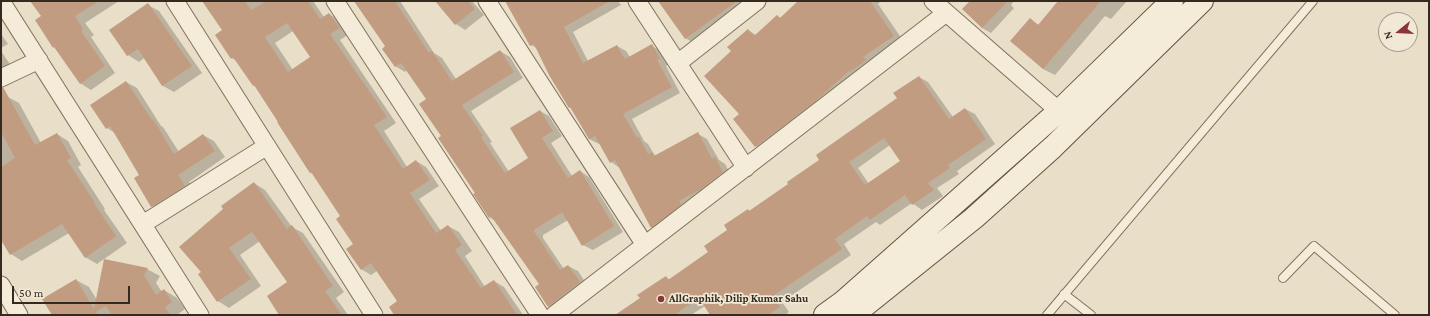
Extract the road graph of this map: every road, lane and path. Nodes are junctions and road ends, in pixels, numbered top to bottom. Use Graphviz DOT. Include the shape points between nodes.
graph roads {
  1 [pos="2,1"];
  2 [pos="175,1"];
  3 [pos="335,1"];
  4 [pos="487,1"];
  5 [pos="637,1"];
  6 [pos="757,1"];
  7 [pos="933,1"];
  8 [pos="1172,1"];
  9 [pos="1202,1"];
  10 [pos="1313,1"];
  11 [pos="946,13"];
  12 [pos="39,60"];
  13 [pos="678,63"];
  14 [pos="1,78"];
  15 [pos="1059,111"];
  16 [pos="267,146"];
  17 [pos="746,168"];
  18 [pos="143,224"];
  19 [pos="645,245"];
  20 [pos="1283,278"];
  21 [pos="1,285"];
  22 [pos="1064,294"];
  23 [pos="19,315"];
  24 [pos="200,315"];
  25 [pos="374,315"];
  26 [pos="540,315"];
  27 [pos="554,315"];
  28 [pos="824,315"];
  29 [pos="855,315"];
  30 [pos="1047,315"];
  31 [pos="1092,315"];
  32 [pos="1395,315"];
  1 -- 12 [label="street"];
  2 -- 16 [label="street"];
  3 -- 26 [label="street"];
  4 -- 19 [label="street"];
  5 -- 13 [label="street"];
  6 -- 13 [label="street"];
  7 -- 11 [label="street"];
  8 -- 15 [label="street"];
  9 -- 29 [label="street" via="1053,147 974,218"];
  10 -- 22 [label="lane"];
  11 -- 15 [label="street"];
  11 -- 17 [label="street"];
  12 -- 14 [label="street"];
  12 -- 18 [label="street"];
  13 -- 17 [label="street"];
  15 -- 28 [label="street" via="849,296"];
  16 -- 18 [label="street"];
  16 -- 25 [label="street"];
  17 -- 19 [label="street"];
  18 -- 24 [label="street"];
  19 -- 27 [label="street"];
  20 -- 32 [label="lane" via="1314,246"];
  21 -- 23 [label="street"];
  22 -- 30 [label="lane"];
  22 -- 31 [label="lane"];
}
